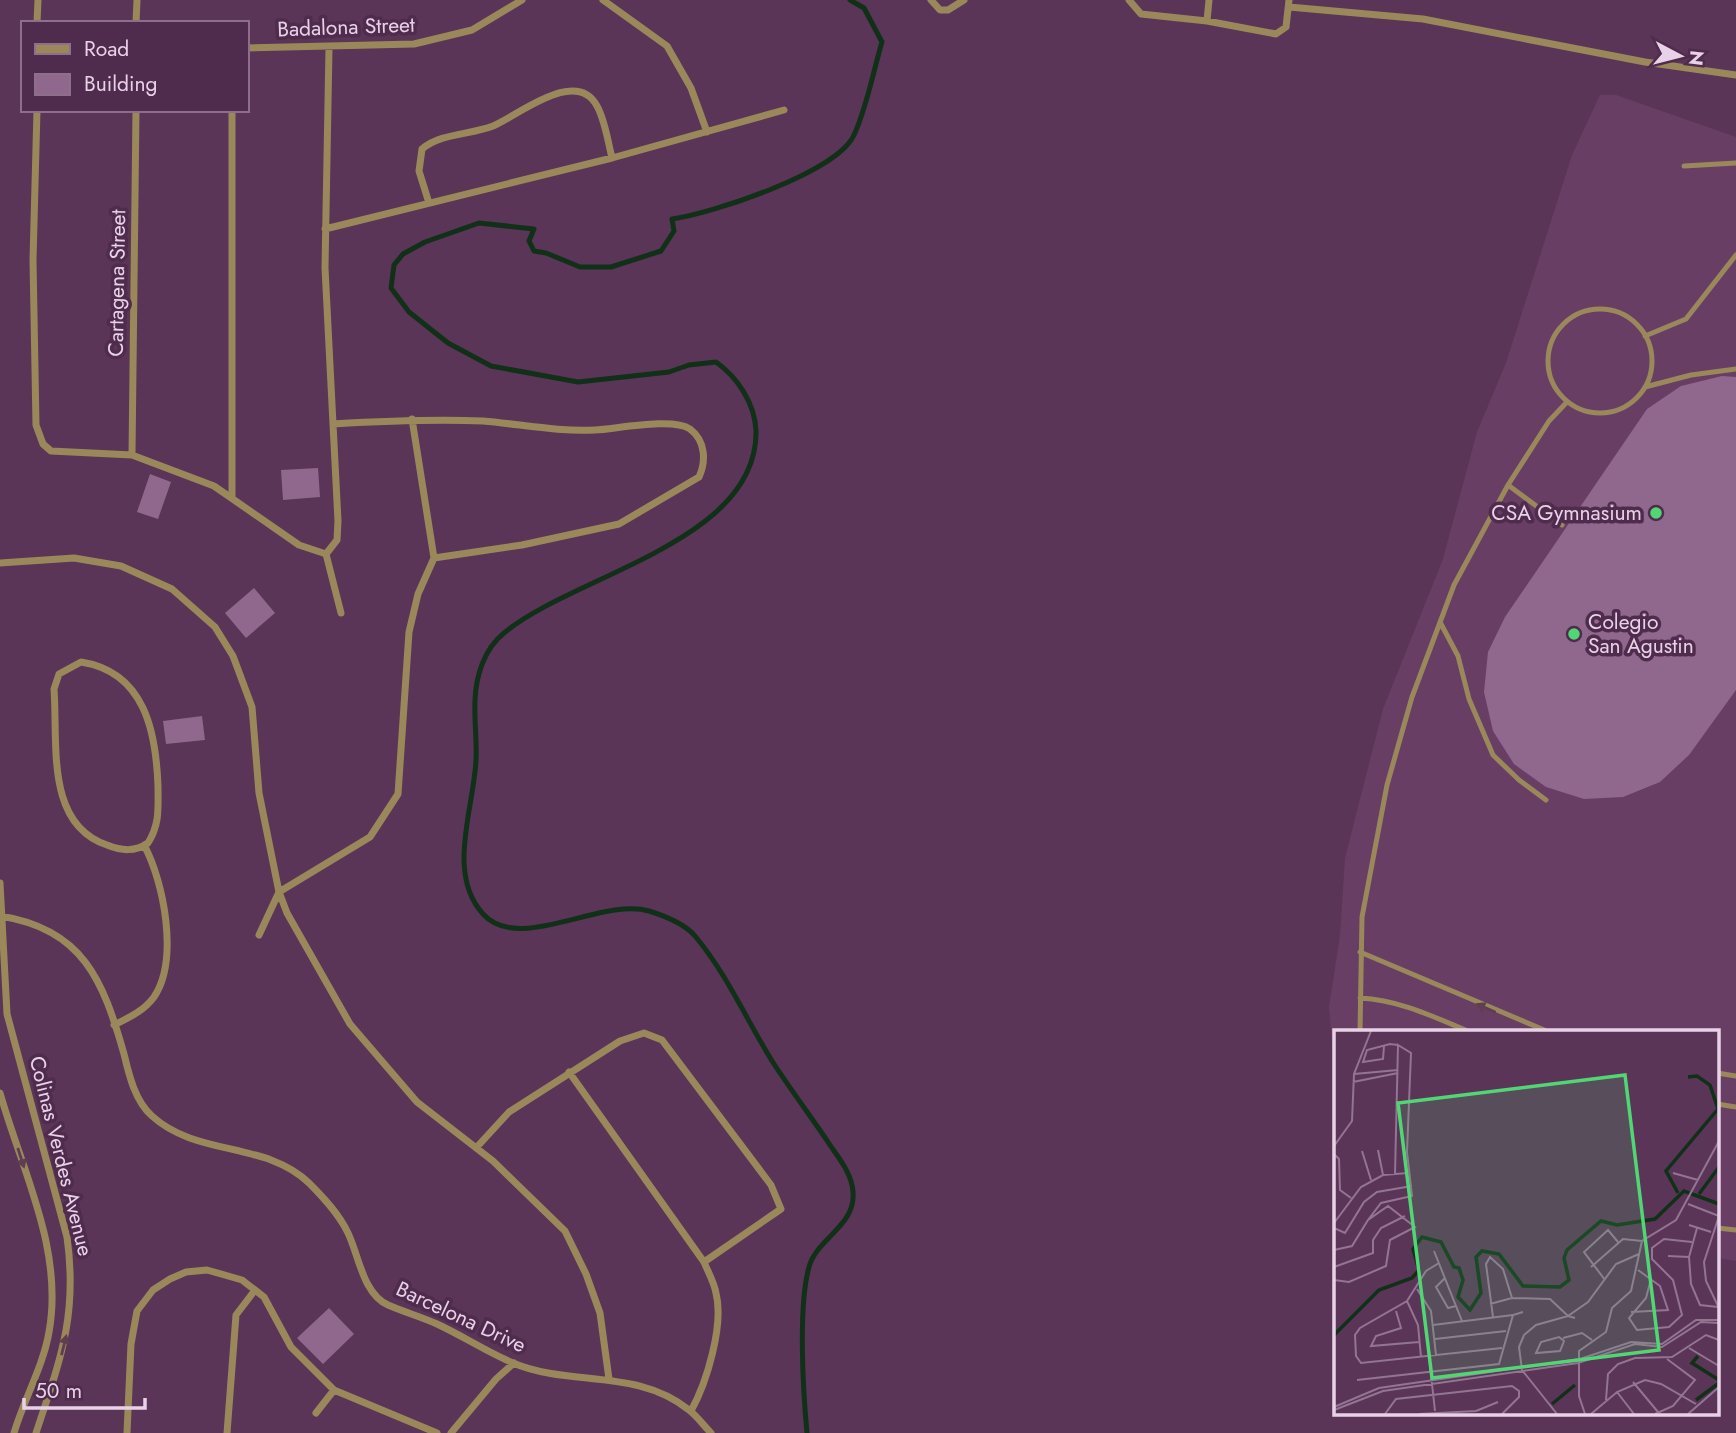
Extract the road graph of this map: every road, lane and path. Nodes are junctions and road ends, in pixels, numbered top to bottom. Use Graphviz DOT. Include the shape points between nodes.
graph roads {
  1 [pos="37,0"];
  2 [pos="137,0"];
  3 [pos="522,0"];
  4 [pos="603,0"];
  5 [pos="931,0"];
  6 [pos="964,0"];
  7 [pos="1129,0"];
  8 [pos="1209,0"];
  9 [pos="1289,3"];
  10 [pos="37,21"];
  11 [pos="136,21"];
  12 [pos="1207,21"];
  13 [pos="248,48"];
  14 [pos="329,48"];
  15 [pos="1736,75"];
  16 [pos="784,110"];
  17 [pos="37,112"];
  18 [pos="135,112"];
  19 [pos="232,112"];
  20 [pos="707,132"];
  21 [pos="612,158"];
  22 [pos="1736,163"];
  23 [pos="1684,166"];
  24 [pos="429,203"];
  25 [pos="325,229"];
  26 [pos="1736,255"];
  27 [pos="1645,336"];
  28 [pos="1736,369"];
  29 [pos="1645,387"];
  30 [pos="1567,402"];
  31 [pos="412,419"];
  32 [pos="333,425"];
  33 [pos="132,455"];
  34 [pos="1508,485"];
  35 [pos="232,497"];
  36 [pos="1562,525"];
  37 [pos="326,554"];
  38 [pos="434,558"];
  39 [pos="0,563"];
  40 [pos="341,613"];
  41 [pos="1440,622"];
  42 [pos="1546,800"];
  43 [pos="144,845"];
  44 [pos="0,883"];
  45 [pos="279,892"];
  46 [pos="0,916"];
  47 [pos="258,935"];
  48 [pos="1360,952"];
  49 [pos="1360,998"];
  50 [pos="114,1025"];
  51 [pos="1360,1030"];
  52 [pos="1465,1030"];
  53 [pos="1544,1030"];
  54 [pos="569,1072"];
  55 [pos="1718,1073"];
  56 [pos="1736,1076"];
  57 [pos="0,1093"];
  58 [pos="1718,1104"];
  59 [pos="1736,1107"];
  60 [pos="476,1148"];
  61 [pos="1718,1228"];
  62 [pos="1736,1230"];
  63 [pos="704,1262"];
  64 [pos="255,1290"];
  65 [pos="514,1363"];
  66 [pos="610,1379"];
  67 [pos="334,1390"];
  68 [pos="691,1411"];
  69 [pos="316,1413"];
  70 [pos="15,1433"];
  71 [pos="36,1433"];
  72 [pos="127,1433"];
  73 [pos="227,1433"];
  74 [pos="437,1433"];
  75 [pos="451,1433"];
  76 [pos="711,1433"];
  1 -- 10 [label="street"];
  2 -- 11 [label="street"];
  3 -- 14 [label="street, Badalona Street" via="472,30 414,44"];
  4 -- 20 [label="street" via="667,46 691,88"];
  5 -- 6 [label="street" via="948,10"];
  7 -- 12 [label="street" via="1142,14"];
  8 -- 12 [label="street"];
  9 -- 12 [label="street" via="1286,27 1276,34"];
  9 -- 15 [label="street" via="1435,21 1632,60"];
  13 -- 14 [label="street, Badalona Street"];
  14 -- 25 [label="street"];
  16 -- 20 [label="street"];
  17 -- 33 [label="street" via="36,425 51,451"];
  18 -- 33 [label="street, Cartagena Street"];
  19 -- 35 [label="street"];
  20 -- 21 [label="street"];
  21 -- 24 [label="street"];
  21 -- 24 [label="street" via="597,105 582,92 559,91 491,126 432,141 422,149 419,171"];
  22 -- 23 [label="lane"];
  24 -- 25 [label="street"];
  25 -- 32 [label="street"];
  26 -- 27 [label="lane" via="1686,319"];
  27 -- 29 [label="lane" via="1652,359"];
  27 -- 30 [label="lane" via="1631,320 1612,310 1591,310 1571,318 1551,343 1548,365 1554,386"];
  28 -- 29 [label="lane" via="1691,374"];
  29 -- 30 [label="lane" via="1633,401 1612,412 1589,412"];
  30 -- 34 [label="lane" via="1549,421"];
  31 -- 32 [label="street"];
  31 -- 38 [label="street"];
  31 -- 38 [label="street" via="592,430 665,424 689,428 703,452 699,477 619,524"];
  32 -- 37 [label="street" via="337,540"];
  33 -- 35 [label="street"];
  34 -- 36 [label="lane"];
  34 -- 41 [label="lane" via="1454,585"];
  35 -- 37 [label="street" via="299,545"];
  37 -- 40 [label="street"];
  38 -- 45 [label="street" via="418,594 409,632 398,794 370,837"];
  39 -- 45 [label="street" via="74,558 121,566 172,589 215,626 233,656 252,707 259,793"];
  41 -- 42 [label="lane" via="1458,656 1469,699 1493,755"];
  41 -- 48 [label="lane" via="1387,785 1362,917"];
  43 -- 43 [label="street" via="158,820 150,720 140,702 106,669 74,664 59,674 54,689 65,810 81,832 97,841 119,849"];
  43 -- 50 [label="street" via="162,890 163,969 153,999"];
  44 -- 46 [label="street, Colinas Verdes Avenue"];
  45 -- 47 [label="street"];
  45 -- 60 [label="street" via="350,1024 417,1102"];
  46 -- 50 [label="street, Barcelona Drive" via="39,925 68,942 92,971"];
  71 -- 46 [label="street, Colinas Verdes Avenue, one-way" via="68,1332 71,1265 7,1014"];
  48 -- 49 [label="lane"];
  53 -- 48 [label="lane, one-way"];
  49 -- 51 [label="lane"];
  49 -- 52 [label="lane" via="1404,1005"];
  50 -- 65 [label="street, Barcelona Drive" via="138,1096 159,1121 190,1139 293,1169 330,1205 347,1232 367,1284 384,1304 436,1323"];
  54 -- 60 [label="street" via="509,1112"];
  54 -- 63 [label="street"];
  54 -- 63 [label="street" via="620,1041 644,1034 662,1040 771,1185 781,1209"];
  55 -- 56 [label="lane"];
  57 -- 70 [label="street, Colinas Verdes Avenue, one-way" via="47,1238 52,1288 49,1335"];
  58 -- 59 [label="lane"];
  60 -- 66 [label="street" via="565,1231 600,1313"];
  61 -- 62 [label="lane"];
  63 -- 68 [label="street" via="719,1314 703,1389"];
  64 -- 67 [label="street" via="264,1297 291,1348"];
  64 -- 72 [label="street" via="223,1272 207,1270 170,1279 143,1300 131,1344"];
  64 -- 73 [label="street" via="236,1315"];
  65 -- 66 [label="street, Barcelona Drive" via="558,1374"];
  65 -- 75 [label="street"];
  66 -- 68 [label="street, Barcelona Drive" via="641,1385"];
  67 -- 69 [label="street"];
  67 -- 74 [label="street"];
  68 -- 76 [label="street, Barcelona Drive"];
}
